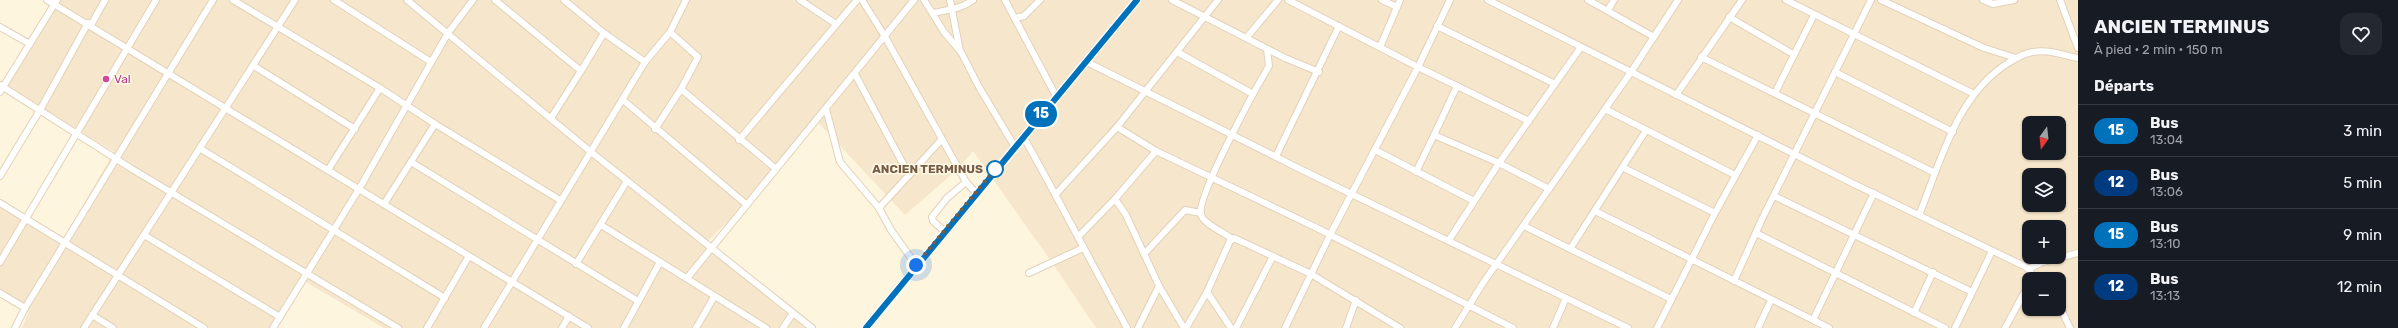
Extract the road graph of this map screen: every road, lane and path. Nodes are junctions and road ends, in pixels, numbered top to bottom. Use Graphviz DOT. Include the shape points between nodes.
graph roads {
  1 [pos="47,0"];
  2 [pos="105,0"];
  3 [pos="156,0"];
  4 [pos="213,0"];
  5 [pos="233,0"];
  6 [pos="295,0"];
  7 [pos="334,0"];
  8 [pos="406,0"];
  9 [pos="473,0"];
  10 [pos="494,0"];
  11 [pos="564,0"];
  12 [pos="686,0"];
  13 [pos="800,0"];
  14 [pos="858,0"];
  15 [pos="862,0"];
  16 [pos="914,0"];
  17 [pos="924,0"];
  18 [pos="950,0"];
  19 [pos="973,0"];
  20 [pos="1005,0"];
  21 [pos="1040,0"];
  22 [pos="1137,0"];
  23 [pos="1172,0"];
  24 [pos="1218,0"];
  25 [pos="1278,0"];
  26 [pos="1288,0"];
  27 [pos="1382,0"];
  28 [pos="1400,0"];
  29 [pos="1450,0"];
  30 [pos="1488,0"];
  31 [pos="1588,0"];
  32 [pos="1614,0"];
  33 [pos="1678,0"];
  34 [pos="1742,0"];
  35 [pos="1786,0"];
  36 [pos="1871,0"];
  37 [pos="1881,0"];
  38 [pos="1983,0"];
  39 [pos="2014,0"];
  40 [pos="2060,0"];
  41 [pos="55,2"];
  42 [pos="1396,7"];
  43 [pos="954,10"];
  44 [pos="1608,10"];
  45 [pos="933,13"];
  46 [pos="1814,15"];
  47 [pos="1729,17"];
  48 [pos="1015,18"];
  49 [pos="1204,18"];
  50 [pos="89,24"];
  51 [pos="836,24"];
  52 [pos="1339,26"];
  53 [pos="1437,26"];
  54 [pos="0,27"];
  55 [pos="278,28"];
  56 [pos="670,32"];
  57 [pos="448,33"];
  58 [pos="604,33"];
  59 [pos="1854,34"];
  60 [pos="884,35"];
  61 [pos="1248,37"];
  62 [pos="1654,37"];
  63 [pos="30,44"];
  64 [pos="128,47"];
  65 [pos="1380,47"];
  66 [pos="1581,47"];
  67 [pos="2078,48"];
  68 [pos="1267,49"];
  69 [pos="961,52"];
  70 [pos="1177,52"];
  71 [pos="1793,54"];
  72 [pos="1701,58"];
  73 [pos="2016,58"];
  74 [pos="2078,58"];
  75 [pos="1085,60"];
  76 [pos="431,62"];
  77 [pos="645,62"];
  78 [pos="254,66"];
  79 [pos="1418,67"];
  80 [pos="581,71"];
  81 [pos="1319,72"];
  82 [pos="1631,72"];
  83 [pos="1835,72"];
  84 [pos="170,73"];
  85 [pos="855,74"];
  86 [pos="1555,84"];
  87 [pos="1457,86"];
  88 [pos="1,88"];
  89 [pos="380,88"];
  90 [pos="681,89"];
  91 [pos="1146,90"];
  92 [pos="1253,94"];
  93 [pos="1776,94"];
  94 [pos="1974,94"];
  95 [pos="1676,95"];
  96 [pos="1056,96"];
  97 [pos="623,100"];
  98 [pos="407,107"];
  99 [pos="226,108"];
  100 [pos="826,109"];
  101 [pos="1605,109"];
  102 [pos="40,110"];
  103 [pos="1814,113"];
  104 [pos="551,118"];
  105 [pos="1529,121"];
  106 [pos="435,124"];
  107 [pos="1117,127"];
  108 [pos="354,129"];
  109 [pos="655,129"];
  110 [pos="1645,132"];
  111 [pos="1953,132"];
  112 [pos="76,134"];
  113 [pos="1234,134"];
  114 [pos="1758,134"];
  115 [pos="1434,135"];
  116 [pos="1023,136"];
  117 [pos="942,138"];
  118 [pos="739,140"];
  119 [pos="1015,147"];
  120 [pos="201,149"];
  121 [pos="1375,150"];
  122 [pos="1156,151"];
  123 [pos="591,152"];
  124 [pos="1795,154"];
  125 [pos="1276,156"];
  126 [pos="117,160"];
  127 [pos="411,162"];
  128 [pos="1499,163"];
  129 [pos="1624,168"];
  130 [pos="776,169"];
  131 [pos="328,170"];
  132 [pos="1416,172"];
  133 [pos="1935,173"];
  134 [pos="909,175"];
  135 [pos="1735,175"];
  136 [pos="0,176"];
  137 [pos="1212,176"];
  138 [pos="627,181"];
  139 [pos="966,182"];
  140 [pos="359,189"];
  141 [pos="1549,189"];
  142 [pos="173,193"];
  143 [pos="976,193"];
  144 [pos="1353,193"];
  145 [pos="1056,194"];
  146 [pos="1874,194"];
  147 [pos="1774,196"];
  148 [pos="560,200"];
  149 [pos="1115,200"];
  150 [pos="1474,201"];
  151 [pos="0,203"];
  152 [pos="384,204"];
  153 [pos="747,205"];
  154 [pos="879,208"];
  155 [pos="1595,211"];
  156 [pos="1201,213"];
  157 [pos="1715,213"];
  158 [pos="1919,215"];
  159 [pos="26,219"];
  160 [pos="601,225"];
  161 [pos="1524,226"];
  162 [pos="332,230"];
  163 [pos="944,231"];
  164 [pos="1756,233"];
  165 [pos="1854,234"];
  166 [pos="144,235"];
  167 [pos="1330,235"];
  168 [pos="1078,237"];
  169 [pos="1232,239"];
  170 [pos="537,240"];
  171 [pos="1449,240"];
  172 [pos="64,244"];
  173 [pos="710,247"];
  174 [pos="1083,248"];
  175 [pos="1570,249"];
  176 [pos="1992,251"];
  177 [pos="2078,253"];
  178 [pos="1144,254"];
  179 [pos="469,256"];
  180 [pos="1273,256"];
  181 [pos="1692,261"];
  182 [pos="0,262"];
  183 [pos="660,262"];
  184 [pos="576,264"];
  185 [pos="916,265"];
  186 [pos="1497,265"];
  187 [pos="2028,268"];
  188 [pos="306,272"];
  189 [pos="1029,272"];
  190 [pos="1933,272"];
  191 [pos="2031,272"];
  192 [pos="1311,274"];
  193 [pos="1835,274"];
  194 [pos="118,276"];
  195 [pos="687,278"];
  196 [pos="1734,281"];
  197 [pos="512,282"];
  198 [pos="1159,286"];
  199 [pos="1207,292"];
  200 [pos="1972,292"];
  201 [pos="2,295"];
  202 [pos="2022,297"];
  203 [pos="445,298"];
  204 [pos="714,298"];
  205 [pos="1566,298"];
  206 [pos="1672,299"];
  207 [pos="1356,300"];
  208 [pos="1771,300"];
  209 [pos="638,302"];
  210 [pos="1470,305"];
  211 [pos="25,308"];
  212 [pos="793,313"];
  213 [pos="1914,313"];
  214 [pos="92,315"];
  215 [pos="569,316"];
  216 [pos="2064,316"];
  217 [pos="280,317"];
  218 [pos="1813,320"];
  219 [pos="1509,327"];
  220 [pos="15,328"];
  221 [pos="84,328"];
  222 [pos="113,328"];
  223 [pos="204,328"];
  224 [pos="273,328"];
  225 [pos="398,328"];
  226 [pos="427,328"];
  227 [pos="484,328"];
  228 [pos="562,328"];
  229 [pos="588,328"];
  230 [pos="624,328"];
  231 [pos="696,328"];
  232 [pos="766,328"];
  233 [pos="783,328"];
  234 [pos="812,328"];
  235 [pos="866,328"];
  236 [pos="1127,328"];
  237 [pos="1138,328"];
  238 [pos="1185,328"];
  239 [pos="1231,328"];
  240 [pos="1236,328"];
  241 [pos="1285,328"];
  242 [pos="1346,328"];
  243 [pos="1400,328"];
  244 [pos="1455,328"];
  245 [pos="1553,328"];
  246 [pos="1628,328"];
  247 [pos="1657,328"];
  248 [pos="1758,328"];
  249 [pos="1828,328"];
  250 [pos="1944,328"];
  251 [pos="1954,328"];
  252 [pos="2005,328"];
  253 [pos="2070,328"];
  1 -- 41 [label="street"];
  2 -- 50 [label="street"];
  3 -- 64 [label="street"];
  4 -- 84 [label="street"];
  5 -- 55 [label="street"];
  6 -- 55 [label="street"];
  7 -- 76 [label="street"];
  8 -- 57 [label="street"];
  9 -- 57 [label="street"];
  10 -- 80 [label="street"];
  11 -- 58 [label="street"];
  12 -- 56 [label="street"];
  13 -- 51 [label="street"];
  14 -- 51 [label="street"];
  15 -- 60 [label="street"];
  16 -- 60 [label="street"];
  17 -- 45 [label="street"];
  18 -- 43 [label="street"];
  19 -- 43 [label="street" via="966,6"];
  20 -- 48 [label="street"];
  21 -- 48 [label="street" via="1024,16"];
  22 -- 75 [label="street"];
  23 -- 49 [label="street"];
  24 -- 49 [label="street"];
  25 -- 61 [label="street"];
  26 -- 52 [label="street"];
  27 -- 42 [label="street"];
  28 -- 42 [label="street"];
  29 -- 53 [label="street"];
  30 -- 66 [label="street"];
  31 -- 44 [label="street"];
  32 -- 44 [label="street"];
  33 -- 62 [label="street"];
  34 -- 47 [label="street"];
  35 -- 46 [label="street"];
  36 -- 59 [label="street"];
  37 -- 73 [label="street" via="1984,48"];
  38 -- 39 [label="street" via="1993,4"];
  40 -- 67 [label="street"];
  41 -- 50 [label="street"];
  41 -- 63 [label="street"];
  42 -- 65 [label="street"];
  43 -- 45 [label="street"];
  43 -- 69 [label="street"];
  44 -- 62 [label="street"];
  45 -- 69 [label="street" via="944,32"];
  46 -- 59 [label="street"];
  46 -- 71 [label="street"];
  47 -- 71 [label="street"];
  47 -- 72 [label="street"];
  48 -- 96 [label="street"];
  49 -- 61 [label="street"];
  49 -- 70 [label="street"];
  50 -- 64 [label="street"];
  50 -- 102 [label="street"];
  51 -- 118 [label="street"];
  52 -- 65 [label="street"];
  52 -- 81 [label="street"];
  53 -- 79 [label="street"];
  53 -- 86 [label="street"];
  54 -- 63 [label="street"];
  55 -- 78 [label="street"];
  55 -- 89 [label="street"];
  56 -- 77 [label="street"];
  56 -- 90 [label="street" via="698,57"];
  57 -- 76 [label="street"];
  57 -- 104 [label="street"];
  58 -- 77 [label="street"];
  58 -- 80 [label="street"];
  59 -- 83 [label="street"];
  59 -- 94 [label="street"];
  60 -- 85 [label="street"];
  60 -- 117 [label="street"];
  61 -- 68 [label="street"];
  62 -- 82 [label="street"];
  63 -- 88 [label="street"];
  64 -- 84 [label="street"];
  64 -- 112 [label="street"];
  65 -- 79 [label="street"];
  66 -- 82 [label="street"];
  66 -- 86 [label="street"];
  68 -- 81 [label="street"];
  68 -- 92 [label="street" via="1269,66"];
  69 -- 119 [label="street" via="979,88"];
  70 -- 91 [label="street"];
  70 -- 92 [label="street"];
  71 -- 93 [label="street"];
  72 -- 93 [label="street"];
  72 -- 95 [label="street"];
  73 -- 74 [label="street" via="2028,52 2043,51"];
  73 -- 94 [label="street" via="1990,76"];
  75 -- 91 [label="street"];
  75 -- 96 [label="street"];
  76 -- 98 [label="street"];
  77 -- 97 [label="street"];
  78 -- 99 [label="street"];
  78 -- 108 [label="street"];
  79 -- 87 [label="street"];
  79 -- 121 [label="street"];
  80 -- 104 [label="street"];
  81 -- 125 [label="street"];
  82 -- 95 [label="street"];
  82 -- 101 [label="street"];
  83 -- 103 [label="street"];
  83 -- 111 [label="street"];
  84 -- 99 [label="street"];
  84 -- 126 [label="street"];
  85 -- 100 [label="street"];
  85 -- 134 [label="street"];
  86 -- 105 [label="street"];
  87 -- 105 [label="street"];
  87 -- 115 [label="street"];
  88 -- 102 [label="street"];
  89 -- 98 [label="street"];
  89 -- 108 [label="street"];
  90 -- 109 [label="street"];
  90 -- 118 [label="street"];
  91 -- 107 [label="street"];
  91 -- 113 [label="street"];
  92 -- 113 [label="street"];
  93 -- 103 [label="street"];
  94 -- 111 [label="street"];
  95 -- 114 [label="street"];
  96 -- 116 [label="street"];
  97 -- 109 [label="street"];
  97 -- 123 [label="street"];
  98 -- 106 [label="street"];
  98 -- 140 [label="street"];
  99 -- 120 [label="street"];
  99 -- 131 [label="street"];
  100 -- 130 [label="street"];
  100 -- 154 [label="street" via="840,162"];
  101 -- 110 [label="street"];
  101 -- 141 [label="street"];
  102 -- 112 [label="street"];
  102 -- 136 [label="street"];
  103 -- 124 [label="street"];
  103 -- 133 [label="street"];
  104 -- 123 [label="street"];
  105 -- 128 [label="street"];
  106 -- 127 [label="street"];
  106 -- 148 [label="street"];
  107 -- 122 [label="street"];
  107 -- 145 [label="street"];
  108 -- 131 [label="street"];
  109 -- 153 [label="street"];
  110 -- 129 [label="street"];
  110 -- 135 [label="street"];
  111 -- 133 [label="street"];
  112 -- 126 [label="street"];
  112 -- 159 [label="street"];
  113 -- 125 [label="street"];
  113 -- 137 [label="street"];
  114 -- 124 [label="street"];
  114 -- 135 [label="street"];
  115 -- 128 [label="street"];
  115 -- 132 [label="street"];
  116 -- 119 [label="street"];
  116 -- 145 [label="street"];
  117 -- 134 [label="street"];
  117 -- 139 [label="street"];
  118 -- 130 [label="street"];
  119 -- 143 [label="street"];
  120 -- 142 [label="street"];
  120 -- 162 [label="street"];
  121 -- 132 [label="street"];
  121 -- 144 [label="street"];
  122 -- 137 [label="street"];
  122 -- 149 [label="street"];
  123 -- 138 [label="street"];
  123 -- 148 [label="street"];
  124 -- 146 [label="street"];
  124 -- 147 [label="street"];
  125 -- 144 [label="street"];
  126 -- 142 [label="street"];
  126 -- 172 [label="street"];
  127 -- 152 [label="street"];
  127 -- 170 [label="street"];
  128 -- 141 [label="street"];
  128 -- 150 [label="street"];
  129 -- 155 [label="street"];
  129 -- 157 [label="street"];
  130 -- 153 [label="street"];
  131 -- 140 [label="street"];
  132 -- 150 [label="street"];
  133 -- 158 [label="street"];
  134 -- 154 [label="street"];
  135 -- 157 [label="street"];
  137 -- 156 [label="street"];
  137 -- 167 [label="street"];
  138 -- 160 [label="street"];
  138 -- 173 [label="street"];
  139 -- 143 [label="street"];
  139 -- 163 [label="street" via="947,198 932,217"];
  140 -- 152 [label="street"];
  140 -- 162 [label="street"];
  141 -- 161 [label="street"];
  142 -- 166 [label="street"];
  142 -- 188 [label="street"];
  143 -- 163 [label="street"];
  144 -- 167 [label="street"];
  144 -- 171 [label="street"];
  145 -- 168 [label="street"];
  146 -- 158 [label="street"];
  146 -- 165 [label="street"];
  147 -- 164 [label="street"];
  147 -- 165 [label="street"];
  148 -- 170 [label="street"];
  149 -- 168 [label="street"];
  149 -- 178 [label="street" via="1126,215"];
  150 -- 171 [label="street"];
  151 -- 159 [label="street"];
  152 -- 179 [label="street"];
  153 -- 173 [label="street"];
  154 -- 185 [label="street"];
  155 -- 175 [label="street"];
  155 -- 181 [label="street"];
  156 -- 169 [label="street" via="1205,221"];
  156 -- 178 [label="street" via="1185,210"];
  157 -- 181 [label="street"];
  158 -- 176 [label="street"];
  159 -- 172 [label="street"];
  159 -- 182 [label="street"];
  160 -- 183 [label="street"];
  160 -- 184 [label="street"];
  161 -- 175 [label="street"];
  161 -- 186 [label="street"];
  162 -- 188 [label="street"];
  162 -- 203 [label="street"];
  163 -- 185 [label="street"];
  164 -- 193 [label="street"];
  164 -- 196 [label="street"];
  165 -- 190 [label="street"];
  165 -- 193 [label="street"];
  166 -- 194 [label="street"];
  166 -- 217 [label="street"];
  167 -- 192 [label="street"];
  167 -- 210 [label="street"];
  168 -- 174 [label="street"];
  169 -- 180 [label="street" via="1236,238"];
  169 -- 199 [label="street"];
  170 -- 184 [label="street"];
  170 -- 197 [label="street"];
  171 -- 186 [label="street"];
  172 -- 194 [label="street"];
  172 -- 211 [label="street"];
  173 -- 195 [label="street"];
  173 -- 212 [label="street"];
  174 -- 189 [label="street"];
  174 -- 236 [label="street"];
  175 -- 206 [label="street"];
  176 -- 187 [label="street"];
  176 -- 200 [label="street"];
  177 -- 187 [label="street"];
  178 -- 198 [label="street"];
  179 -- 197 [label="street"];
  179 -- 203 [label="street"];
  180 -- 192 [label="street"];
  180 -- 240 [label="street"];
  181 -- 196 [label="street"];
  181 -- 206 [label="street"];
  183 -- 195 [label="street"];
  183 -- 209 [label="street"];
  184 -- 209 [label="street"];
  185 -- 235 [label="street"];
  186 -- 205 [label="street"];
  186 -- 210 [label="street"];
  187 -- 191 [label="street"];
  188 -- 217 [label="street"];
  188 -- 225 [label="street"];
  190 -- 200 [label="street"];
  190 -- 213 [label="street"];
  192 -- 207 [label="street"];
  192 -- 241 [label="street"];
  193 -- 213 [label="street"];
  193 -- 218 [label="street"];
  194 -- 214 [label="street"];
  194 -- 223 [label="street"];
  195 -- 204 [label="street"];
  196 -- 208 [label="street"];
  197 -- 215 [label="street"];
  197 -- 227 [label="street"];
  198 -- 237 [label="street"];
  198 -- 238 [label="street"];
  199 -- 238 [label="street"];
  199 -- 239 [label="street"];
  200 -- 251 [label="street"];
  201 -- 211 [label="street"];
  202 -- 252 [label="street"];
  203 -- 226 [label="street"];
  204 -- 231 [label="street"];
  204 -- 232 [label="street"];
  205 -- 245 [label="street"];
  205 -- 246 [label="street"];
  206 -- 247 [label="street"];
  207 -- 242 [label="street"];
  207 -- 243 [label="street"];
  208 -- 218 [label="street"];
  208 -- 248 [label="street"];
  209 -- 230 [label="street"];
  210 -- 219 [label="street"];
  210 -- 244 [label="street"];
  211 -- 220 [label="street"];
  212 -- 233 [label="street"];
  212 -- 234 [label="street"];
  213 -- 250 [label="street"];
  214 -- 221 [label="street"];
  214 -- 222 [label="street"];
  215 -- 228 [label="street"];
  215 -- 229 [label="street"];
  216 -- 253 [label="street"];
  217 -- 224 [label="street"];
  218 -- 249 [label="street"];
}
